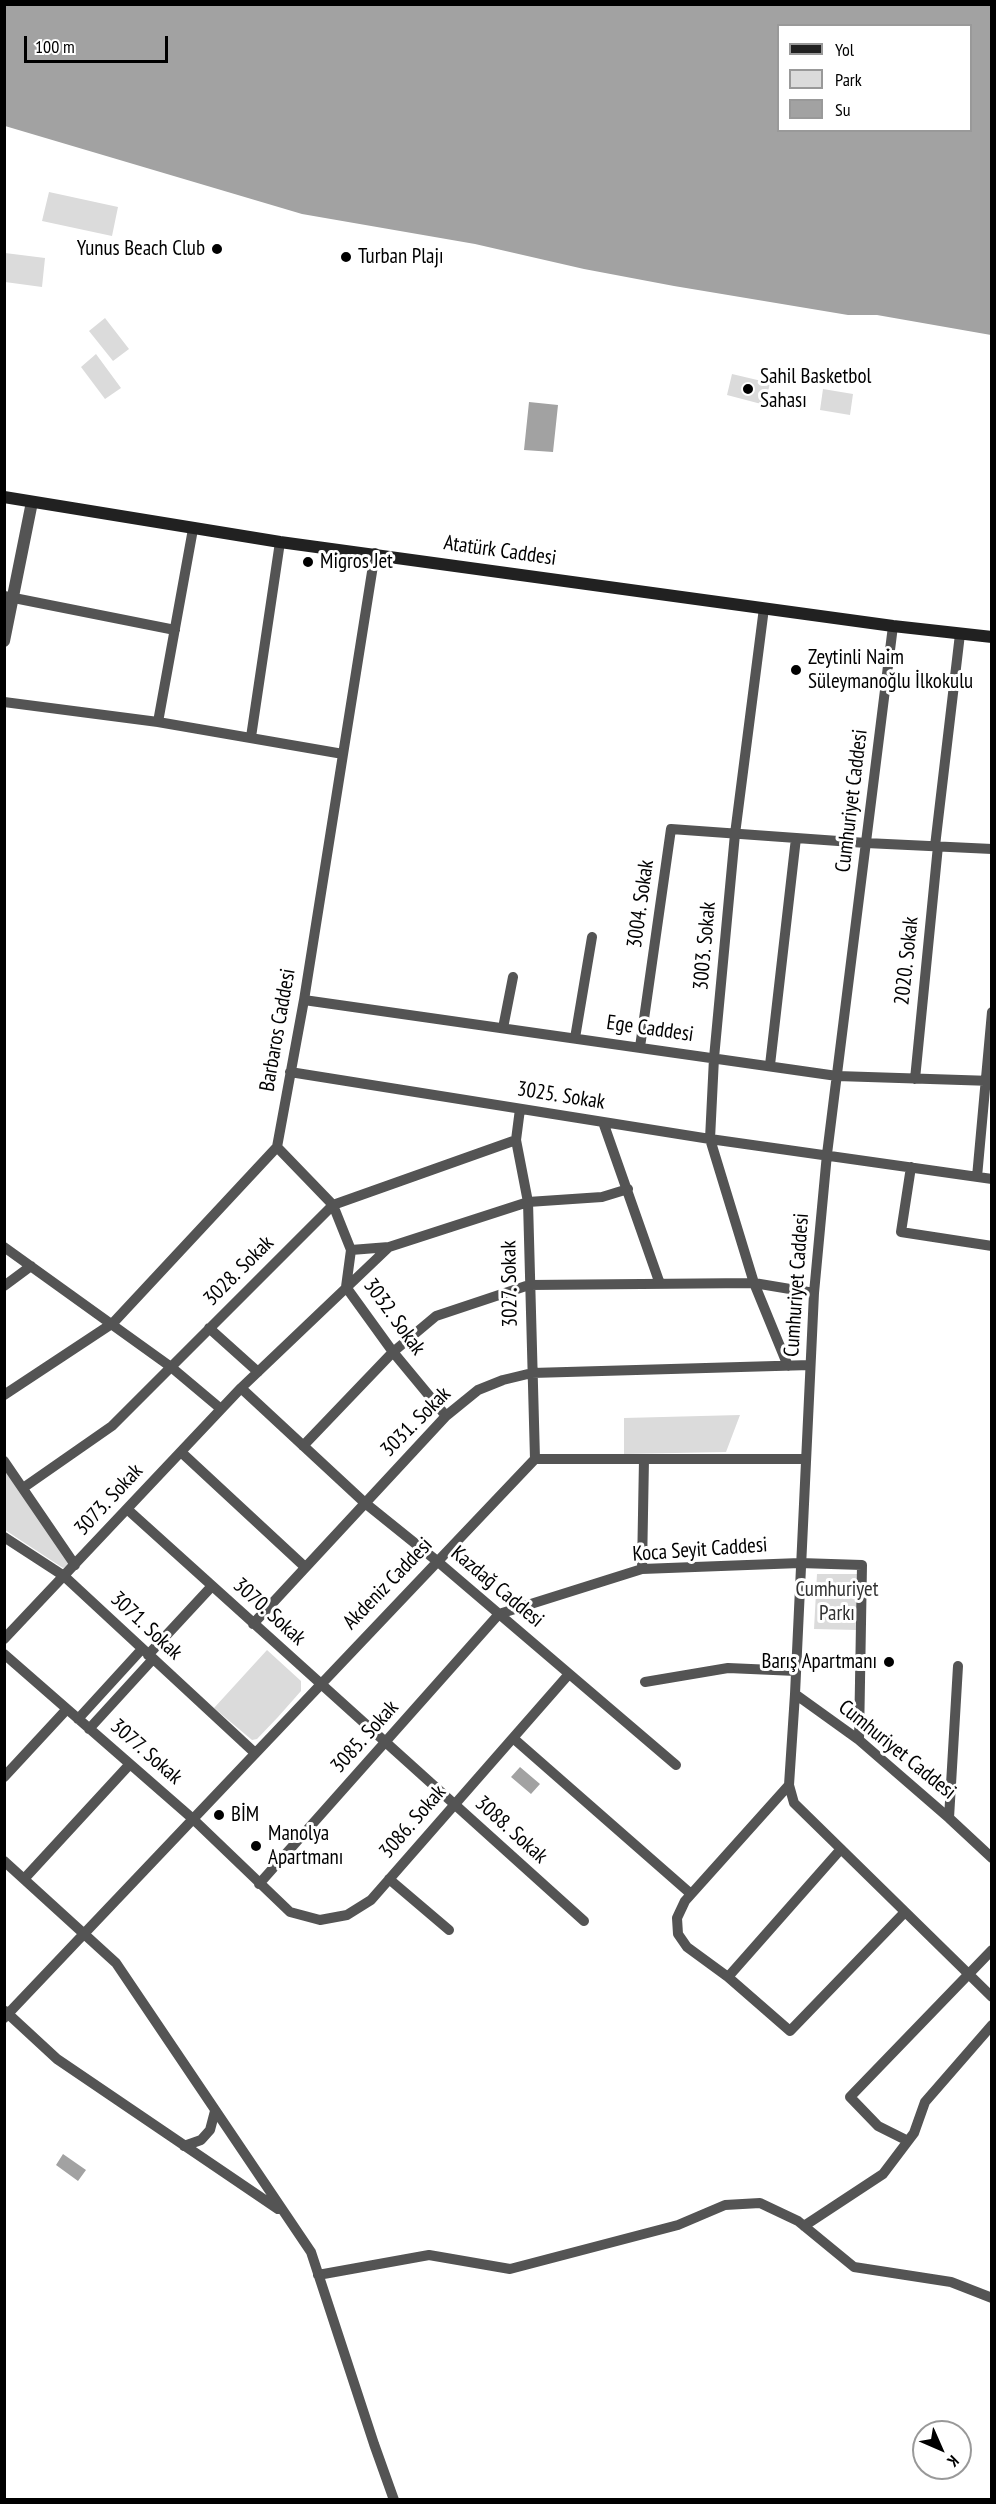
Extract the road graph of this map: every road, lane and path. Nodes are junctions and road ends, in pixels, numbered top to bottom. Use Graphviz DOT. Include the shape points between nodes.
graph roads {
  1 [pos="4,497"];
  2 [pos="32,502"];
  3 [pos="193,529"];
  4 [pos="280,542"];
  5 [pos="375,553"];
  6 [pos="9,597"];
  7 [pos="764,608"];
  8 [pos="893,626"];
  9 [pos="175,630"];
  10 [pos="960,634"];
  11 [pos="992,637"];
  12 [pos="4,641"];
  13 [pos="4,702"];
  14 [pos="158,722"];
  15 [pos="251,737"];
  16 [pos="343,754"];
  17 [pos="735,834"];
  18 [pos="796,838"];
  19 [pos="866,843"];
  20 [pos="937,846"];
  21 [pos="992,849"];
  22 [pos="592,937"];
  23 [pos="513,977"];
  24 [pos="304,1000"];
  25 [pos="992,1012"];
  26 [pos="503,1028"];
  27 [pos="575,1038"];
  28 [pos="640,1047"];
  29 [pos="714,1058"];
  30 [pos="770,1065"];
  31 [pos="290,1072"];
  32 [pos="837,1076"];
  33 [pos="915,1079"];
  34 [pos="989,1081"];
  35 [pos="520,1109"];
  36 [pos="603,1122"];
  37 [pos="710,1139"];
  38 [pos="516,1140"];
  39 [pos="277,1147"];
  40 [pos="827,1154"];
  41 [pos="912,1167"];
  42 [pos="977,1177"];
  43 [pos="992,1179"];
  44 [pos="628,1189"];
  45 [pos="528,1202"];
  46 [pos="333,1205"];
  47 [pos="992,1246"];
  48 [pos="4,1247"];
  49 [pos="389,1247"];
  50 [pos="351,1250"];
  51 [pos="31,1266"];
  52 [pos="754,1283"];
  53 [pos="660,1284"];
  54 [pos="529,1285"];
  55 [pos="4,1286"];
  56 [pos="345,1287"];
  57 [pos="814,1293"];
  58 [pos="113,1323"];
  59 [pos="209,1328"];
  60 [pos="393,1352"];
  61 [pos="810,1365"];
  62 [pos="788,1366"];
  63 [pos="171,1367"];
  64 [pos="258,1372"];
  65 [pos="532,1373"];
  66 [pos="241,1388"];
  67 [pos="4,1395"];
  68 [pos="221,1410"];
  69 [pos="446,1416"];
  70 [pos="303,1446"];
  71 [pos="181,1452"];
  72 [pos="535,1459"];
  73 [pos="644,1459"];
  74 [pos="805,1459"];
  75 [pos="4,1461"];
  76 [pos="23,1488"];
  77 [pos="365,1503"];
  78 [pos="127,1509"];
  79 [pos="4,1537"];
  80 [pos="437,1561"];
  81 [pos="800,1563"];
  82 [pos="75,1565"];
  83 [pos="305,1567"];
  84 [pos="642,1569"];
  85 [pos="64,1576"];
  86 [pos="212,1586"];
  87 [pos="500,1614"];
  88 [pos="253,1624"];
  89 [pos="4,1639"];
  90 [pos="4,1654"];
  91 [pos="148,1654"];
  92 [pos="958,1666"];
  93 [pos="796,1671"];
  94 [pos="569,1674"];
  95 [pos="645,1682"];
  96 [pos="319,1684"];
  97 [pos="795,1694"];
  98 [pos="67,1709"];
  99 [pos="78,1719"];
  100 [pos="89,1729"];
  101 [pos="513,1738"];
  102 [pos="859,1740"];
  103 [pos="385,1743"];
  104 [pos="255,1753"];
  105 [pos="130,1764"];
  106 [pos="676,1765"];
  107 [pos="4,1777"];
  108 [pos="789,1785"];
  109 [pos="454,1805"];
  110 [pos="949,1818"];
  111 [pos="194,1819"];
  112 [pos="840,1849"];
  113 [pos="992,1858"];
  114 [pos="4,1862"];
  115 [pos="24,1879"];
  116 [pos="389,1879"];
  117 [pos="259,1884"];
  118 [pos="691,1894"];
  119 [pos="904,1912"];
  120 [pos="584,1921"];
  121 [pos="449,1930"];
  122 [pos="86,1934"];
  123 [pos="992,1950"];
  124 [pos="968,1975"];
  125 [pos="728,1977"];
  126 [pos="992,1998"];
  127 [pos="6,2014"];
  128 [pos="992,2025"];
  129 [pos="215,2111"];
  130 [pos="908,2141"];
  131 [pos="184,2146"];
  132 [pos="284,2212"];
  133 [pos="804,2226"];
  134 [pos="318,2275"];
  135 [pos="992,2298"];
  136 [pos="394,2499"];
  1 -- 2 [label="main road, Atatürk Caddesi"];
  2 -- 3 [label="main road, Atatürk Caddesi"];
  2 -- 6 [label="street"];
  3 -- 4 [label="main road, Atatürk Caddesi"];
  3 -- 9 [label="street"];
  4 -- 5 [label="main road, Atatürk Caddesi"];
  4 -- 15 [label="street"];
  5 -- 7 [label="main road, Atatürk Caddesi"];
  5 -- 16 [label="street, Barbaros Caddesi"];
  6 -- 9 [label="street"];
  6 -- 12 [label="street"];
  7 -- 8 [label="main road, Atatürk Caddesi"];
  7 -- 17 [label="street, 3003. Sokak"];
  8 -- 10 [label="main road, Atatürk Caddesi"];
  8 -- 19 [label="street, Cumhuriyet Caddesi"];
  9 -- 14 [label="street"];
  10 -- 11 [label="main road, Atatürk Caddesi"];
  10 -- 20 [label="street, 2020. Sokak"];
  13 -- 14 [label="street"];
  14 -- 15 [label="street"];
  15 -- 16 [label="street"];
  16 -- 24 [label="street, Barbaros Caddesi"];
  17 -- 18 [label="street"];
  17 -- 28 [label="street, 3004. Sokak" via="671,829"];
  17 -- 29 [label="street, 3003. Sokak"];
  18 -- 19 [label="street"];
  18 -- 30 [label="street"];
  19 -- 20 [label="street"];
  19 -- 32 [label="street, Cumhuriyet Caddesi"];
  20 -- 21 [label="street"];
  20 -- 33 [label="street, 2020. Sokak"];
  22 -- 27 [label="street"];
  23 -- 26 [label="street"];
  24 -- 26 [label="street, Ege Caddesi"];
  24 -- 31 [label="street, Barbaros Caddesi"];
  25 -- 34 [label="street"];
  26 -- 27 [label="street, Ege Caddesi"];
  27 -- 28 [label="street, Ege Caddesi"];
  28 -- 29 [label="street, Ege Caddesi"];
  29 -- 30 [label="street, Ege Caddesi"];
  29 -- 37 [label="street, 3003. Sokak"];
  30 -- 32 [label="street, Ege Caddesi"];
  31 -- 35 [label="street, 3025. Sokak"];
  31 -- 39 [label="street, Barbaros Caddesi"];
  32 -- 33 [label="street, Ege Caddesi"];
  32 -- 40 [label="street, Cumhuriyet Caddesi"];
  33 -- 34 [label="street, Ege Caddesi"];
  34 -- 42 [label="street"];
  35 -- 36 [label="street, 3025. Sokak"];
  35 -- 38 [label="street, 3027. Sokak"];
  36 -- 37 [label="street, 3025. Sokak"];
  36 -- 44 [label="street"];
  37 -- 40 [label="street, 3025. Sokak"];
  37 -- 52 [label="street, 3003. Sokak"];
  38 -- 45 [label="street, 3027. Sokak"];
  38 -- 46 [label="street, 3028. Sokak"];
  39 -- 46 [label="street"];
  39 -- 58 [label="street"];
  40 -- 41 [label="street, 3025. Sokak"];
  40 -- 57 [label="street, Cumhuriyet Caddesi"];
  41 -- 42 [label="street, 3025. Sokak"];
  41 -- 47 [label="street" via="901,1232"];
  42 -- 43 [label="street, 3025. Sokak"];
  44 -- 45 [label="street" via="602,1197"];
  44 -- 53 [label="street"];
  45 -- 49 [label="street"];
  45 -- 54 [label="street, 3027. Sokak"];
  46 -- 50 [label="street"];
  46 -- 59 [label="street, 3028. Sokak"];
  48 -- 51 [label="street"];
  49 -- 50 [label="street"];
  49 -- 56 [label="street, 3073. Sokak"];
  50 -- 56 [label="street, 3032. Sokak"];
  51 -- 55 [label="street"];
  51 -- 58 [label="street"];
  52 -- 53 [label="street"];
  52 -- 57 [label="street"];
  52 -- 62 [label="street, 3003. Sokak"];
  53 -- 54 [label="street"];
  54 -- 60 [label="street" via="436,1316"];
  54 -- 65 [label="street, 3027. Sokak"];
  56 -- 60 [label="street, 3032. Sokak"];
  56 -- 64 [label="street, 3073. Sokak"];
  57 -- 61 [label="street, Cumhuriyet Caddesi"];
  58 -- 63 [label="street"];
  58 -- 67 [label="street"];
  59 -- 63 [label="street, 3028. Sokak"];
  59 -- 64 [label="street"];
  60 -- 69 [label="street, 3032. Sokak"];
  60 -- 70 [label="street"];
  61 -- 62 [label="street, 3031. Sokak"];
  61 -- 74 [label="street, Cumhuriyet Caddesi"];
  62 -- 65 [label="street, 3031. Sokak"];
  63 -- 68 [label="street"];
  63 -- 76 [label="street, 3028. Sokak" via="112,1426"];
  64 -- 66 [label="street, 3073. Sokak"];
  65 -- 69 [label="street, 3031. Sokak" via="478,1390"];
  65 -- 72 [label="street, 3027. Sokak"];
  66 -- 68 [label="street, 3073. Sokak"];
  66 -- 70 [label="street, Kazdağ Caddesi"];
  68 -- 71 [label="street, 3073. Sokak"];
  69 -- 77 [label="street, 3031. Sokak"];
  70 -- 77 [label="street, Kazdağ Caddesi"];
  71 -- 78 [label="street, 3073. Sokak"];
  71 -- 83 [label="street"];
  72 -- 73 [label="street"];
  72 -- 80 [label="street, Akdeniz Caddesi"];
  73 -- 74 [label="street"];
  73 -- 84 [label="street"];
  74 -- 81 [label="street, Cumhuriyet Caddesi"];
  75 -- 76 [label="street"];
  76 -- 82 [label="street"];
  77 -- 80 [label="street, Kazdağ Caddesi"];
  77 -- 83 [label="street, 3031. Sokak"];
  78 -- 82 [label="street, 3073. Sokak"];
  78 -- 86 [label="street, 3070. Sokak"];
  79 -- 85 [label="street, 3071. Sokak"];
  80 -- 87 [label="street, Kazdağ Caddesi"];
  80 -- 96 [label="street, Akdeniz Caddesi"];
  81 -- 84 [label="street, Koca Seyit Caddesi"];
  81 -- 93 [label="street, Cumhuriyet Caddesi"];
  81 -- 102 [label="street, Koca Seyit Caddesi" via="862,1565"];
  82 -- 85 [label="street, 3073. Sokak"];
  83 -- 88 [label="street, 3031. Sokak"];
  84 -- 87 [label="street, Koca Seyit Caddesi"];
  85 -- 89 [label="street, 3073. Sokak"];
  85 -- 91 [label="street, 3071. Sokak"];
  86 -- 88 [label="street, 3070. Sokak"];
  86 -- 91 [label="street"];
  87 -- 94 [label="street, Kazdağ Caddesi"];
  87 -- 103 [label="street, 3085. Sokak"];
  88 -- 96 [label="street, 3070. Sokak"];
  90 -- 98 [label="street, 3077. Sokak"];
  91 -- 99 [label="street"];
  91 -- 100 [label="street"];
  91 -- 104 [label="street, 3071. Sokak"];
  92 -- 110 [label="street"];
  93 -- 95 [label="street" via="728,1668"];
  93 -- 97 [label="street, Cumhuriyet Caddesi"];
  94 -- 101 [label="street, 3086. Sokak"];
  94 -- 106 [label="street, Kazdağ Caddesi"];
  96 -- 103 [label="street, 3070. Sokak"];
  96 -- 104 [label="street, Akdeniz Caddesi"];
  97 -- 102 [label="street, Cumhuriyet Caddesi"];
  97 -- 108 [label="street"];
  98 -- 99 [label="street, 3077. Sokak"];
  98 -- 107 [label="street"];
  99 -- 100 [label="street, 3077. Sokak"];
  100 -- 105 [label="street, 3077. Sokak"];
  101 -- 109 [label="street, 3086. Sokak"];
  101 -- 118 [label="street"];
  102 -- 110 [label="street, Cumhuriyet Caddesi"];
  103 -- 109 [label="street, 3088. Sokak"];
  103 -- 117 [label="street, 3085. Sokak"];
  104 -- 111 [label="street, Akdeniz Caddesi"];
  105 -- 111 [label="street, 3077. Sokak"];
  105 -- 115 [label="street"];
  108 -- 112 [label="street" via="794,1803"];
  108 -- 118 [label="street"];
  109 -- 116 [label="street, 3086. Sokak"];
  109 -- 120 [label="street, 3088. Sokak"];
  110 -- 113 [label="street, Cumhuriyet Caddesi"];
  111 -- 117 [label="street, 3077. Sokak"];
  111 -- 122 [label="street, Akdeniz Caddesi"];
  112 -- 119 [label="street"];
  112 -- 125 [label="street"];
  114 -- 115 [label="street"];
  115 -- 122 [label="street"];
  116 -- 117 [label="street, 3086. Sokak" via="371,1900 347,1915 320,1920 290,1912"];
  116 -- 121 [label="street"];
  118 -- 125 [label="street" via="677,1918 678,1934 687,1947"];
  119 -- 124 [label="street"];
  119 -- 125 [label="street" via="790,2031"];
  122 -- 127 [label="street, Akdeniz Caddesi"];
  122 -- 129 [label="street" via="116,1963"];
  123 -- 124 [label="street"];
  124 -- 126 [label="street"];
  124 -- 130 [label="street" via="850,2097 878,2126"];
  127 -- 131 [label="street" via="57,2059"];
  128 -- 130 [label="street" via="925,2103"];
  129 -- 131 [label="street" via="210,2130 201,2140"];
  129 -- 132 [label="street"];
  130 -- 133 [label="street" via="882,2175"];
  131 -- 132 [label="street"];
  132 -- 134 [label="street" via="311,2252"];
  133 -- 134 [label="street" via="760,2203 725,2205 678,2225 510,2269 429,2255"];
  133 -- 135 [label="street" via="854,2267 951,2282"];
  134 -- 136 [label="street"];
}
